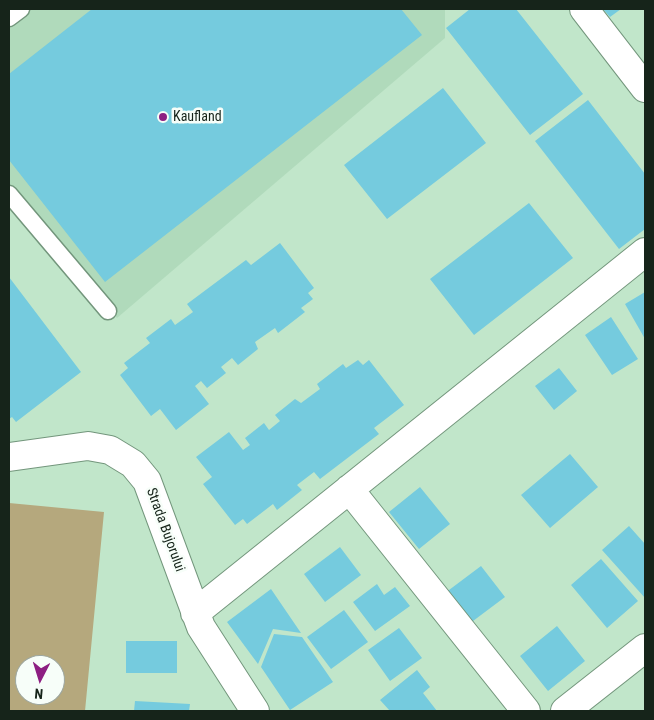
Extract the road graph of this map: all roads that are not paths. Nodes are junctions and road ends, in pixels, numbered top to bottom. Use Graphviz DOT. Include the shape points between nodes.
graph roads {
  1 [pos="21,9"];
  2 [pos="584,9"];
  3 [pos="9,18"];
  4 [pos="636,59"];
  5 [pos="645,88"];
  6 [pos="9,194"];
  7 [pos="645,252"];
  8 [pos="108,311"];
  9 [pos="9,457"];
  10 [pos="349,489"];
  11 [pos="195,613"];
  12 [pos="645,648"];
  13 [pos="255,711"];
  14 [pos="526,711"];
  15 [pos="565,711"];
  1 -- 3 [label="lane"];
  2 -- 4 [label="street"];
  4 -- 5 [label="street"];
  6 -- 8 [label="lane"];
  7 -- 10 [label="street"];
  9 -- 11 [label="street, Strada Bujorului" via="88,446 110,450 133,464 147,481"];
  10 -- 11 [label="street"];
  10 -- 14 [label="street"];
  11 -- 13 [label="street, Strada Bujorului"];
  12 -- 15 [label="street"];
}
